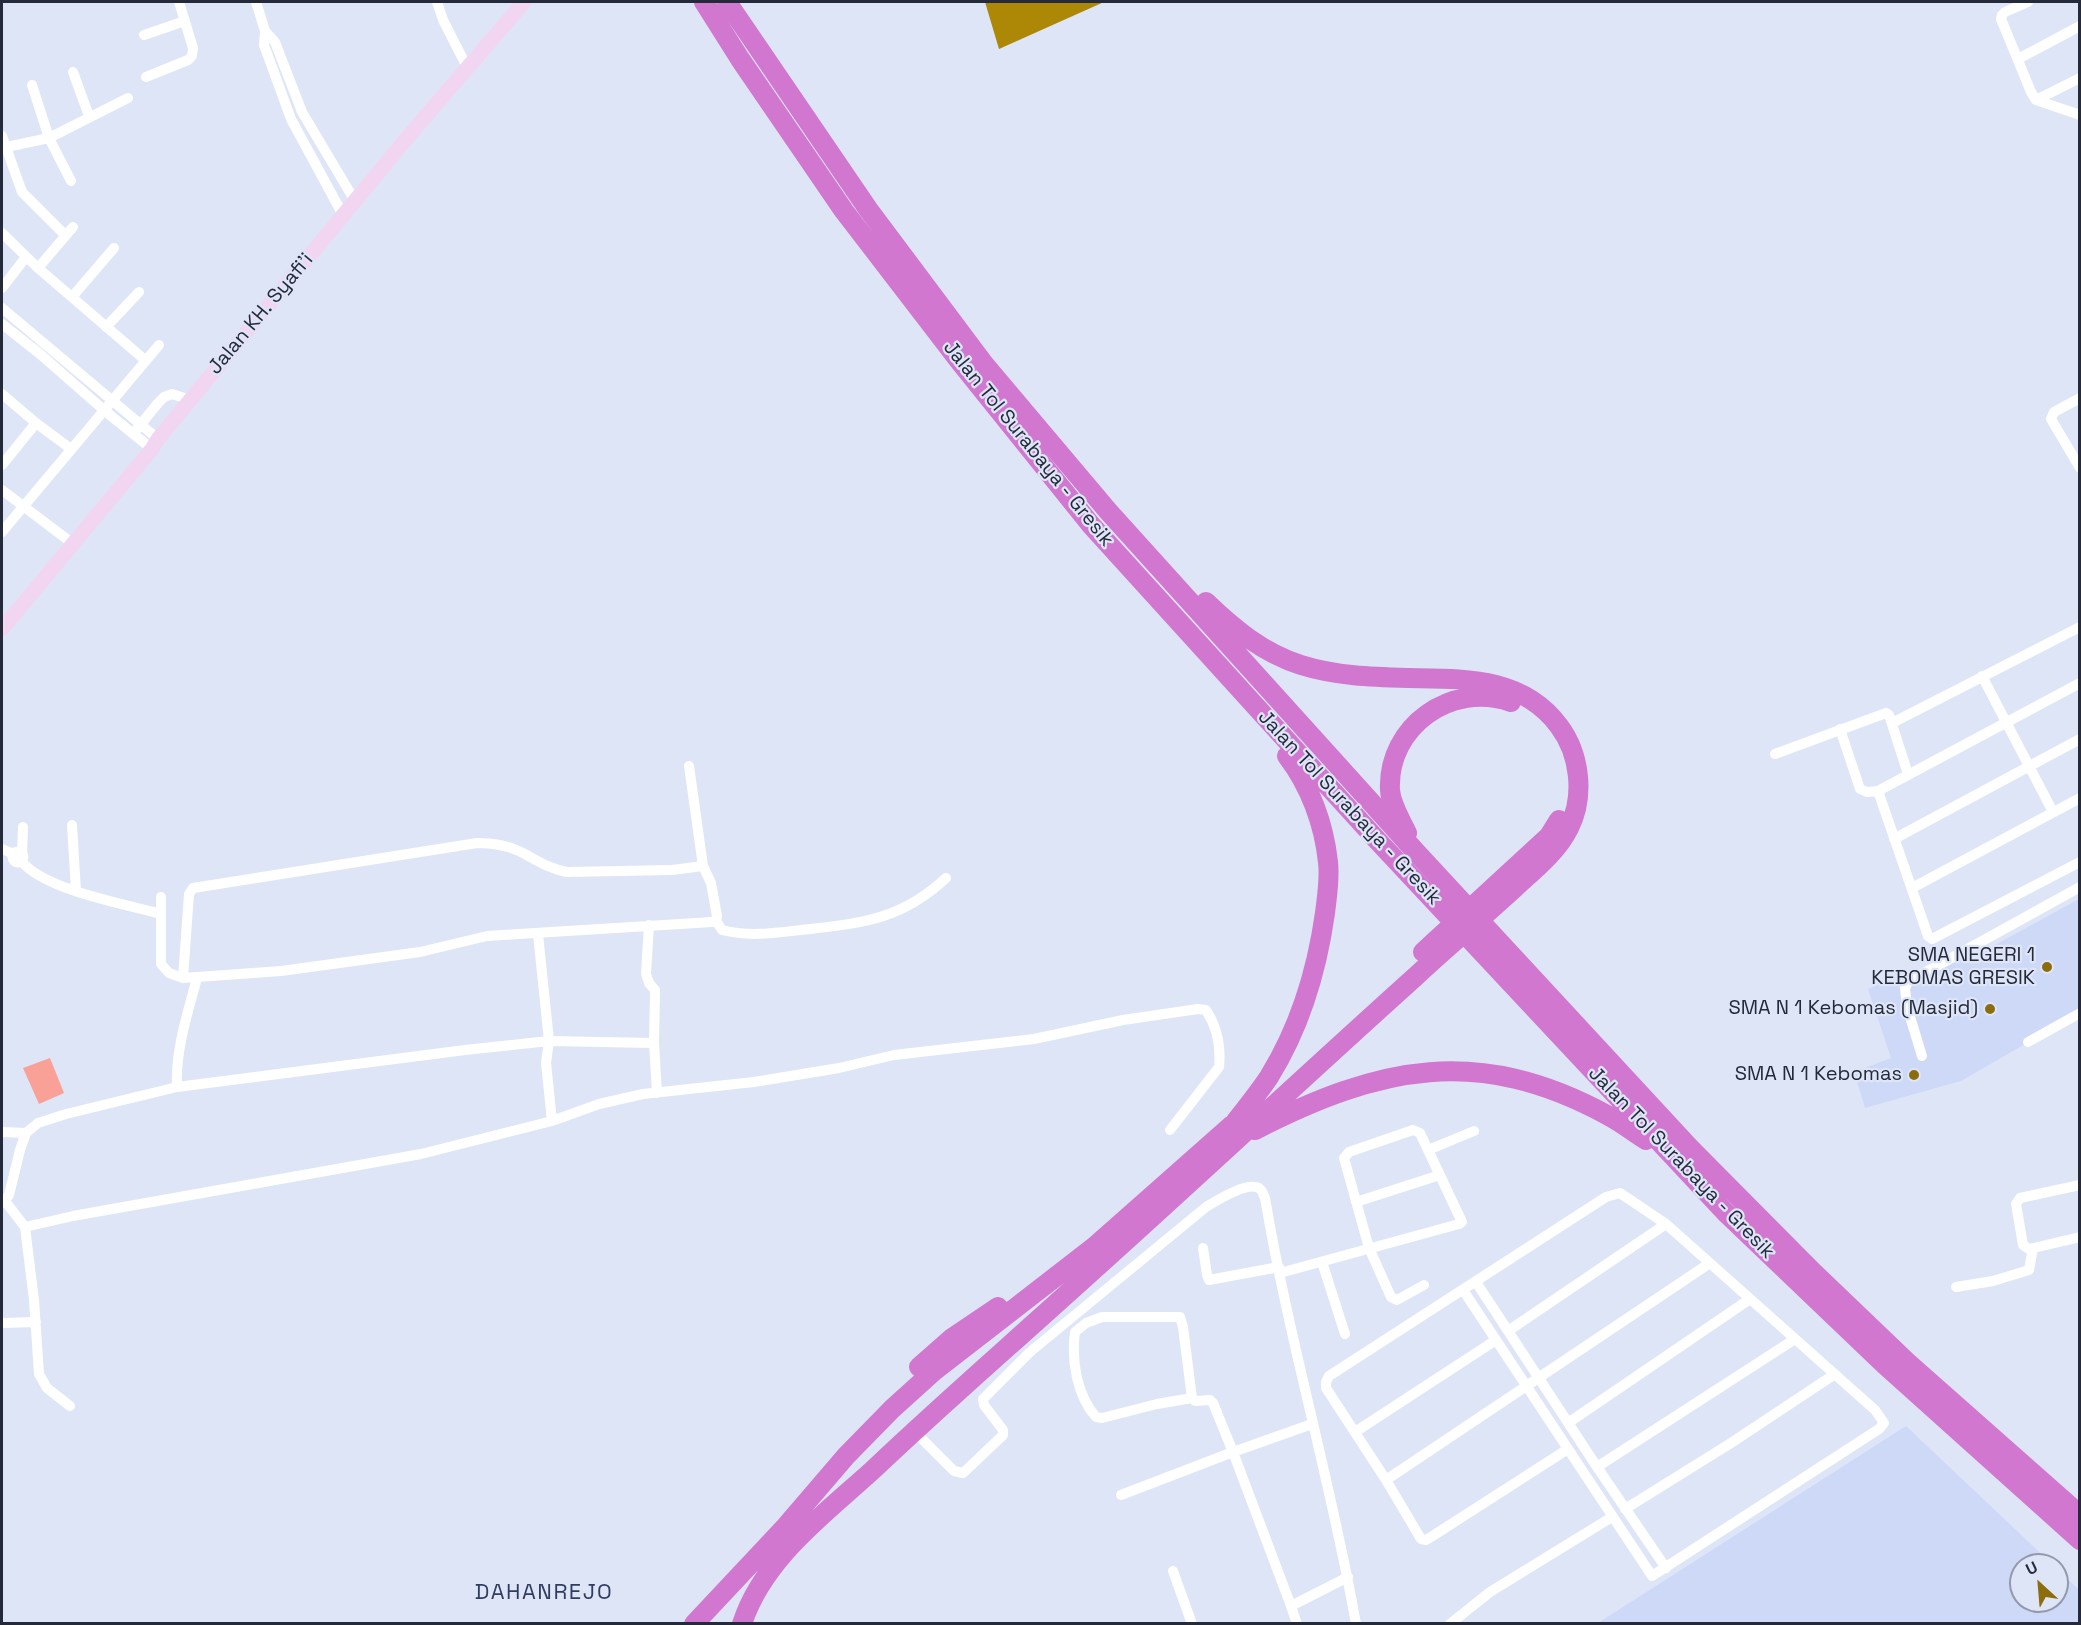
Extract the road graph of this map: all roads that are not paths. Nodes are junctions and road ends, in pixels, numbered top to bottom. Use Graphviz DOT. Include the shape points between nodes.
graph roads {
  1 [pos="179,2"];
  2 [pos="256,2"];
  3 [pos="437,2"];
  4 [pos="524,2"];
  5 [pos="704,2"];
  6 [pos="727,2"];
  7 [pos="2028,2"];
  8 [pos="185,21"];
  9 [pos="2079,26"];
  10 [pos="265,31"];
  11 [pos="144,35"];
  12 [pos="2018,59"];
  13 [pos="284,65"];
  14 [pos="468,69"];
  15 [pos="273,70"];
  16 [pos="73,72"];
  17 [pos="146,77"];
  18 [pos="2079,78"];
  19 [pos="32,85"];
  20 [pos="128,98"];
  21 [pos="2036,100"];
  22 [pos="2079,116"];
  23 [pos="89,117"];
  24 [pos="2,136"];
  25 [pos="49,138"];
  26 [pos="4,148"];
  27 [pos="71,181"];
  28 [pos="354,201"];
  29 [pos="343,215"];
  30 [pos="2,233"];
  31 [pos="114,248"];
  32 [pos="26,257"];
  33 [pos="38,268"];
  34 [pos="2,288"];
  35 [pos="139,292"];
  36 [pos="72,297"];
  37 [pos="2,308"];
  38 [pos="2,324"];
  39 [pos="106,327"];
  40 [pos="159,345"];
  41 [pos="43,350"];
  42 [pos="145,360"];
  43 [pos="2,396"];
  44 [pos="2079,398"];
  45 [pos="112,400"];
  46 [pos="190,400"];
  47 [pos="105,411"];
  48 [pos="36,423"];
  49 [pos="140,424"];
  50 [pos="134,434"];
  51 [pos="155,444"];
  52 [pos="71,449"];
  53 [pos="2076,453"];
  54 [pos="2,465"];
  55 [pos="2079,468"];
  56 [pos="2,490"];
  57 [pos="25,506"];
  58 [pos="1108,511"];
  59 [pos="2,532"];
  60 [pos="72,543"];
  61 [pos="2079,627"];
  62 [pos="2,629"];
  63 [pos="1186,630"];
  64 [pos="1982,676"];
  65 [pos="2079,682"];
  66 [pos="2005,722"];
  67 [pos="1892,723"];
  68 [pos="1840,729"];
  69 [pos="2079,739"];
  70 [pos="1775,754"];
  71 [pos="689,766"];
  72 [pos="2028,766"];
  73 [pos="1908,774"];
  74 [pos="1878,791"];
  75 [pos="2079,798"];
  76 [pos="2053,812"];
  77 [pos="72,825"];
  78 [pos="23,827"];
  79 [pos="1894,839"];
  80 [pos="2,849"];
  81 [pos="1416,852"];
  82 [pos="19,856"];
  83 [pos="2079,861"];
  84 [pos="703,866"];
  85 [pos="946,878"];
  86 [pos="2079,886"];
  87 [pos="1912,888"];
  88 [pos="76,891"];
  89 [pos="1497,894"];
  90 [pos="161,897"];
  91 [pos="161,914"];
  92 [pos="716,921"];
  93 [pos="649,925"];
  94 [pos="538,934"];
  95 [pos="1427,956"];
  96 [pos="183,978"];
  97 [pos="197,978"];
  98 [pos="2079,1013"];
  99 [pos="549,1041"];
  100 [pos="2028,1042"];
  101 [pos="654,1043"];
  102 [pos="1922,1056"];
  103 [pos="177,1087"];
  104 [pos="657,1093"];
  105 [pos="552,1121"];
  106 [pos="1236,1121"];
  107 [pos="1170,1130"];
  108 [pos="1474,1131"];
  109 [pos="2,1132"];
  110 [pos="26,1133"];
  111 [pos="1232,1142"];
  112 [pos="1428,1150"];
  113 [pos="1673,1158"];
  114 [pos="1440,1175"];
  115 [pos="2079,1185"];
  116 [pos="3,1202"];
  117 [pos="1356,1202"];
  118 [pos="1666,1224"];
  119 [pos="25,1227"];
  120 [pos="2079,1237"];
  121 [pos="1203,1248"];
  122 [pos="1370,1248"];
  123 [pos="2033,1248"];
  124 [pos="1322,1262"];
  125 [pos="1710,1263"];
  126 [pos="1280,1270"];
  127 [pos="1476,1282"];
  128 [pos="1424,1285"];
  129 [pos="1956,1287"];
  130 [pos="1463,1290"];
  131 [pos="1750,1299"];
  132 [pos="36,1322"];
  133 [pos="2,1323"];
  134 [pos="1508,1330"];
  135 [pos="1345,1334"];
  136 [pos="1795,1339"];
  137 [pos="1497,1340"];
  138 [pos="1835,1374"];
  139 [pos="1539,1379"];
  140 [pos="1527,1387"];
  141 [pos="1192,1398"];
  142 [pos="70,1406"];
  143 [pos="1568,1423"];
  144 [pos="1312,1424"];
  145 [pos="914,1431"];
  146 [pos="1355,1432"];
  147 [pos="1568,1449"];
  148 [pos="1233,1452"];
  149 [pos="1597,1467"];
  150 [pos="1386,1480"];
  151 [pos="1121,1495"];
  152 [pos="1625,1509"];
  153 [pos="2079,1515"];
  154 [pos="1612,1516"];
  155 [pos="2079,1540"];
  156 [pos="1666,1568"];
  157 [pos="1173,1571"];
  158 [pos="1348,1577"];
  159 [pos="1291,1606"];
  160 [pos="694,1623"];
  161 [pos="742,1623"];
  162 [pos="1192,1623"];
  163 [pos="1297,1623"];
  164 [pos="1356,1623"];
  165 [pos="1450,1623"];
  1 -- 8 [label="street"];
  2 -- 10 [label="street"];
  3 -- 14 [label="street"];
  4 -- 14 [label="main road, Jalan KH. Syafi'i"];
  5 -- 63 [label="highway, Jalan Tol Surabaya - Gresik" via="858,230 1060,488"];
  6 -- 58 [label="highway, Jalan Tol Surabaya - Gresik" via="868,209 984,364"];
  7 -- 12 [label="street" via="2001,19"];
  8 -- 11 [label="street"];
  8 -- 17 [label="street" via="192,56"];
  9 -- 12 [label="street"];
  10 -- 13 [label="street" via="275,42"];
  10 -- 15 [label="street" via="264,45"];
  12 -- 21 [label="street"];
  13 -- 15 [label="street"];
  13 -- 28 [label="street" via="302,112"];
  14 -- 28 [label="main road, Jalan KH. Syafi'i"];
  15 -- 29 [label="street" via="291,119"];
  16 -- 23 [label="street"];
  18 -- 21 [label="street"];
  19 -- 25 [label="street"];
  20 -- 23 [label="street"];
  21 -- 22 [label="street"];
  23 -- 25 [label="street"];
  24 -- 26 [label="street"];
  25 -- 26 [label="street"];
  25 -- 27 [label="street"];
  26 -- 33 [label="street" via="22,192 69,231"];
  28 -- 29 [label="main road, Jalan KH. Syafi'i"];
  29 -- 46 [label="main road, Jalan KH. Syafi'i"];
  30 -- 32 [label="street"];
  31 -- 36 [label="street"];
  32 -- 33 [label="street"];
  32 -- 34 [label="street"];
  33 -- 36 [label="street"];
  35 -- 39 [label="street"];
  36 -- 39 [label="street"];
  37 -- 41 [label="street"];
  38 -- 41 [label="street"];
  39 -- 42 [label="street"];
  40 -- 42 [label="street"];
  41 -- 45 [label="street"];
  41 -- 47 [label="street"];
  42 -- 45 [label="street"];
  43 -- 48 [label="street"];
  44 -- 53 [label="street" via="2051,415"];
  45 -- 47 [label="street"];
  45 -- 49 [label="street"];
  46 -- 49 [label="street" via="168,395"];
  46 -- 51 [label="main road, Jalan KH. Syafi'i"];
  47 -- 50 [label="street"];
  47 -- 52 [label="street"];
  48 -- 52 [label="street"];
  48 -- 54 [label="street"];
  49 -- 50 [label="street"];
  49 -- 51 [label="street"];
  50 -- 51 [label="street"];
  51 -- 60 [label="main road, Jalan KH. Syafi'i"];
  52 -- 57 [label="street"];
  53 -- 55 [label="street"];
  56 -- 57 [label="street"];
  57 -- 59 [label="street"];
  57 -- 60 [label="street"];
  58 -- 81 [label="highway, Jalan Tol Surabaya - Gresik"];
  58 -- 89 [label="highway" via="1231,626 1285,660 1341,675 1483,681 1518,692 1552,716 1575,757 1579,776 1577,805 1557,846"];
  60 -- 62 [label="main road, Jalan KH. Syafi'i"];
  61 -- 64 [label="street"];
  63 -- 106 [label="highway" via="1296,768 1324,834 1328,864 1324,920 1311,983 1269,1077"];
  63 -- 113 [label="highway, Jalan Tol Surabaya - Gresik"];
  64 -- 66 [label="street"];
  64 -- 67 [label="street"];
  65 -- 66 [label="street"];
  66 -- 72 [label="street"];
  66 -- 73 [label="street"];
  67 -- 68 [label="street" via="1883,712"];
  67 -- 73 [label="street"];
  68 -- 70 [label="street"];
  68 -- 74 [label="street" via="1860,789"];
  69 -- 72 [label="street"];
  71 -- 84 [label="street"];
  72 -- 76 [label="street"];
  72 -- 79 [label="street"];
  73 -- 74 [label="street"];
  74 -- 79 [label="street"];
  75 -- 76 [label="street"];
  76 -- 87 [label="street"];
  77 -- 88 [label="street"];
  78 -- 82 [label="street"];
  79 -- 87 [label="street"];
  80 -- 82 [label="street"];
  81 -- 89 [label="highway" via="1390,790 1395,760 1411,729 1433,709 1463,697 1503,699 1520,706 1540,721 1556,744 1564,764 1568,795 1565,810 1549,836"];
  81 -- 153 [label="highway, Jalan Tol Surabaya - Gresik" via="1690,1148 1813,1272 1907,1362"];
  82 -- 88 [label="street" via="35,874"];
  83 -- 87 [label="street" via="1932,939"];
  84 -- 92 [label="street" via="711,884"];
  84 -- 96 [label="street" via="567,872 553,870 517,850 477,843 193,888 189,894"];
  85 -- 92 [label="street" via="894,913 850,925 746,934 722,930"];
  86 -- 102 [label="street" via="1908,982 1907,1007"];
  88 -- 91 [label="street"];
  89 -- 95 [label="highway"];
  90 -- 91 [label="street"];
  91 -- 96 [label="street" via="161,964 166,971"];
  92 -- 93 [label="street"];
  93 -- 94 [label="street"];
  93 -- 101 [label="street" via="646,974 655,990"];
  94 -- 97 [label="street" via="487,936 420,952"];
  94 -- 99 [label="street"];
  95 -- 106 [label="highway"];
  95 -- 111 [label="highway"];
  96 -- 97 [label="street"];
  97 -- 103 [label="street" via="178,1063"];
  98 -- 100 [label="street"];
  99 -- 101 [label="street"];
  99 -- 103 [label="street"];
  99 -- 105 [label="street" via="546,1063"];
  101 -- 104 [label="street"];
  103 -- 110 [label="street" via="66,1114 38,1123"];
  104 -- 105 [label="street" via="599,1104"];
  104 -- 107 [label="street" via="754,1082 894,1055 1034,1039 1123,1020 1206,1011 1217,1033 1219,1067"];
  105 -- 119 [label="street" via="421,1154"];
  106 -- 160 [label="highway" via="1094,1247 952,1338 886,1397 833,1457 765,1546"];
  108 -- 112 [label="street"];
  109 -- 110 [label="street"];
  110 -- 116 [label="street" via="10,1192"];
  111 -- 113 [label="highway" via="1349,1088 1385,1078 1449,1070 1491,1074 1564,1094 1608,1116"];
  111 -- 145 [label="highway"];
  112 -- 114 [label="street"];
  112 -- 117 [label="street" via="1413,1130 1345,1155"];
  113 -- 155 [label="highway, Jalan Tol Surabaya - Gresik" via="1884,1364"];
  114 -- 117 [label="street"];
  114 -- 122 [label="street" via="1462,1222"];
  115 -- 123 [label="street" via="2016,1201 2024,1245"];
  116 -- 119 [label="street"];
  117 -- 122 [label="street"];
  118 -- 125 [label="street"];
  118 -- 127 [label="street" via="1620,1193 1613,1194"];
  118 -- 134 [label="street"];
  119 -- 132 [label="street"];
  120 -- 123 [label="street"];
  121 -- 126 [label="street" via="1209,1280"];
  122 -- 124 [label="street"];
  122 -- 128 [label="street" via="1394,1300"];
  123 -- 129 [label="street" via="2029,1270"];
  124 -- 126 [label="street"];
  124 -- 135 [label="street"];
  125 -- 131 [label="street"];
  125 -- 139 [label="street"];
  126 -- 144 [label="street"];
  126 -- 145 [label="street" via="1263,1192 1257,1187 1228,1194 1206,1207 1030,1352 987,1395 983,1402 1003,1435 963,1473 954,1471"];
  127 -- 130 [label="street"];
  127 -- 134 [label="street"];
  130 -- 137 [label="street"];
  130 -- 146 [label="street" via="1329,1376 1326,1388"];
  131 -- 136 [label="street"];
  131 -- 143 [label="street"];
  132 -- 133 [label="street"];
  132 -- 142 [label="street" via="41,1380"];
  134 -- 139 [label="street"];
  136 -- 138 [label="street"];
  136 -- 149 [label="street"];
  137 -- 140 [label="street"];
  137 -- 146 [label="street"];
  138 -- 152 [label="street"];
  138 -- 156 [label="street" via="1875,1410 1884,1422 1882,1428"];
  139 -- 140 [label="street"];
  139 -- 143 [label="street"];
  140 -- 147 [label="street"];
  140 -- 150 [label="street"];
  141 -- 141 [label="street" via="1096,1417 1078,1381 1075,1332 1102,1317 1180,1317"];
  141 -- 148 [label="street" via="1213,1403"];
  143 -- 149 [label="street"];
  144 -- 148 [label="street"];
  144 -- 158 [label="street"];
  145 -- 161 [label="highway" via="789,1548 763,1580"];
  146 -- 150 [label="street"];
  147 -- 150 [label="street" via="1426,1540 1421,1539"];
  147 -- 154 [label="street"];
  148 -- 151 [label="street"];
  148 -- 159 [label="street"];
  149 -- 152 [label="street"];
  152 -- 156 [label="street"];
  154 -- 156 [label="street" via="1652,1576"];
  154 -- 165 [label="street" via="1490,1592"];
  157 -- 162 [label="street"];
  158 -- 159 [label="street"];
  158 -- 164 [label="street"];
  159 -- 163 [label="street"];
}
